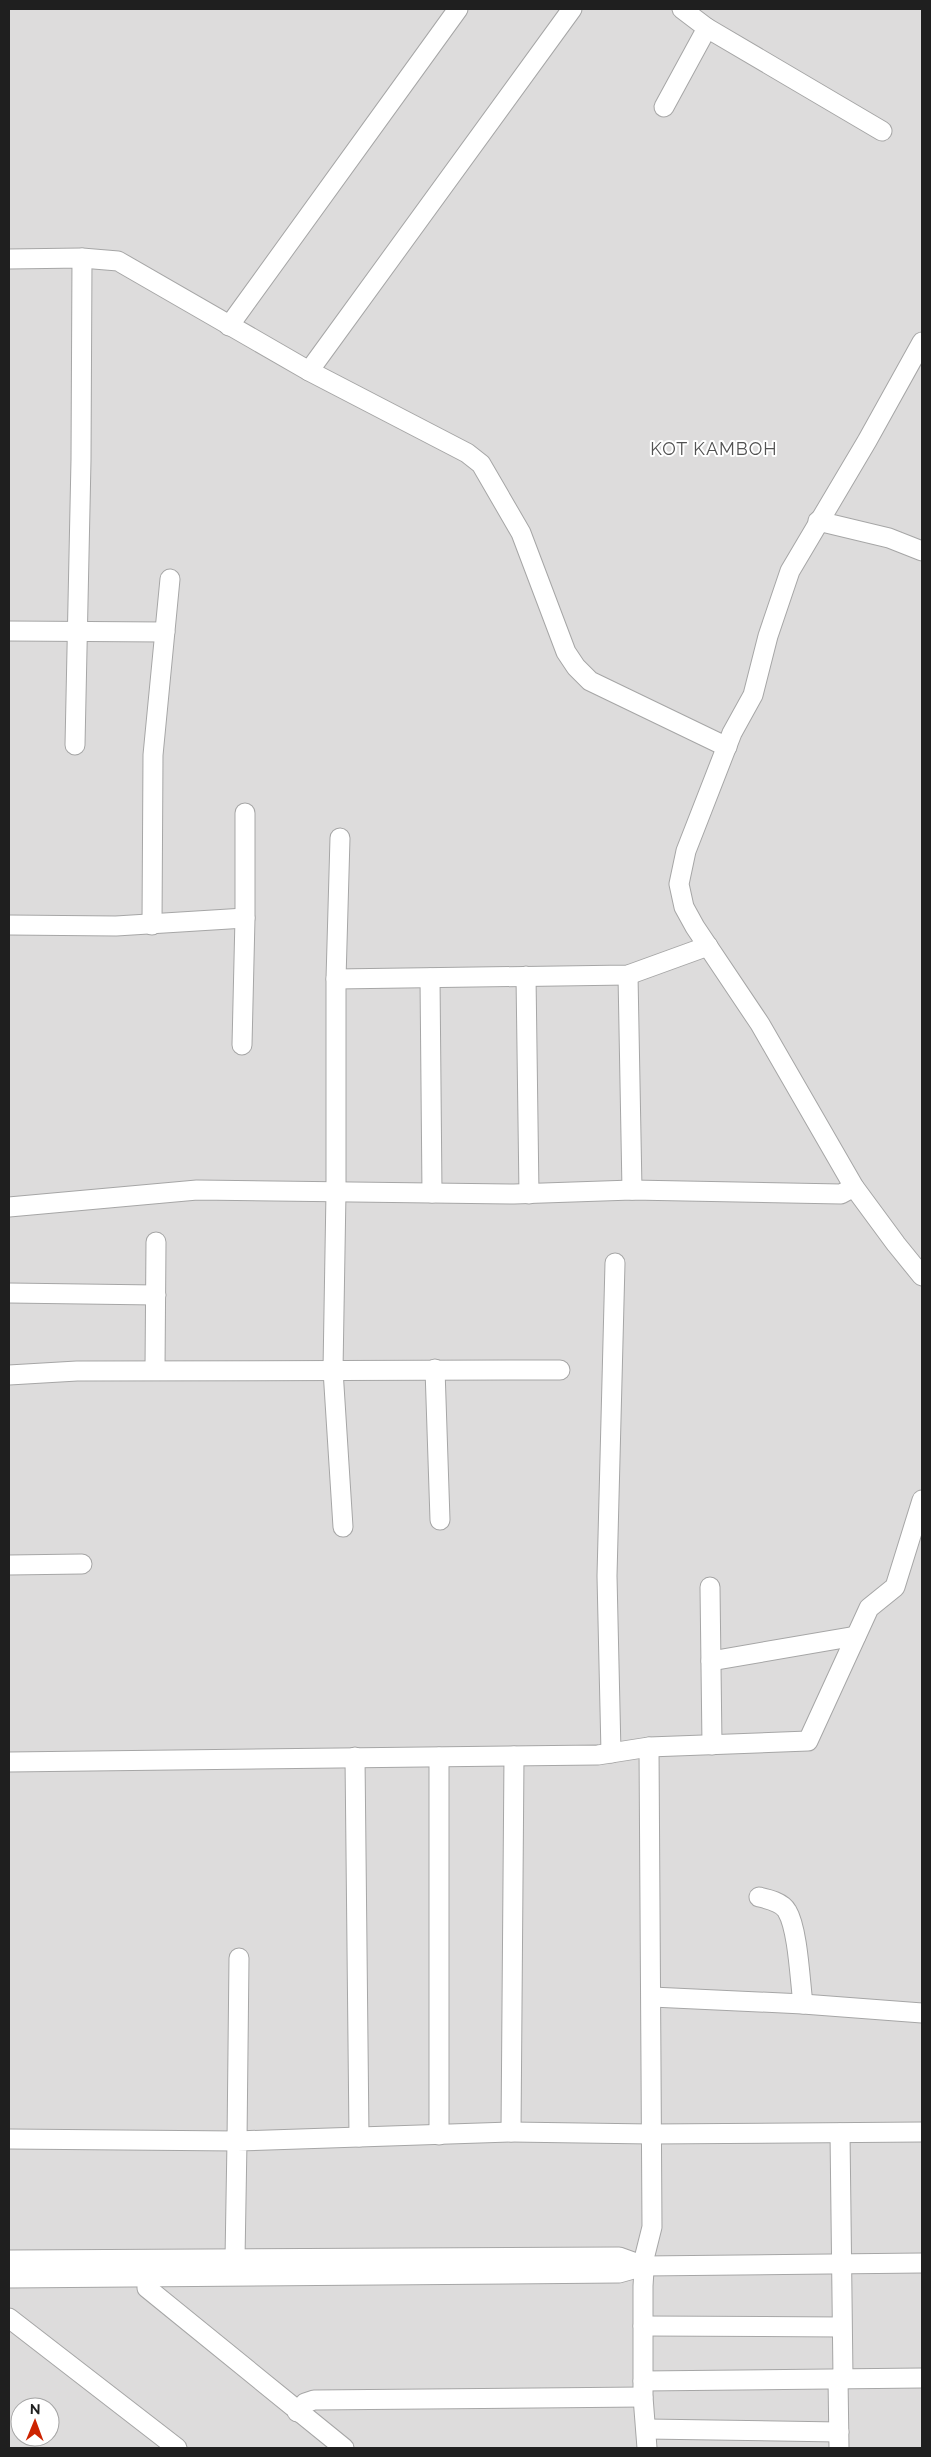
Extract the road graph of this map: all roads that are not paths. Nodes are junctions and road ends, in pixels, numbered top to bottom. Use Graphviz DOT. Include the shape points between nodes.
graph roads {
  1 [pos="458,9"];
  2 [pos="572,9"];
  3 [pos="682,9"];
  4 [pos="707,28"];
  5 [pos="664,107"];
  6 [pos="882,131"];
  7 [pos="82,258"];
  8 [pos="9,259"];
  9 [pos="229,326"];
  10 [pos="922,342"];
  11 [pos="309,371"];
  12 [pos="818,521"];
  13 [pos="922,551"];
  14 [pos="170,579"];
  15 [pos="9,630"];
  16 [pos="78,631"];
  17 [pos="165,632"];
  18 [pos="76,745"];
  19 [pos="727,747"];
  20 [pos="245,813"];
  21 [pos="340,838"];
  22 [pos="245,918"];
  23 [pos="9,925"];
  24 [pos="152,925"];
  25 [pos="708,946"];
  26 [pos="628,975"];
  27 [pos="526,976"];
  28 [pos="430,978"];
  29 [pos="336,979"];
  30 [pos="242,1044"];
  31 [pos="854,1187"];
  32 [pos="632,1190"];
  33 [pos="336,1192"];
  34 [pos="432,1193"];
  35 [pos="529,1194"];
  36 [pos="9,1207"];
  37 [pos="156,1242"];
  38 [pos="615,1263"];
  39 [pos="922,1276"];
  40 [pos="9,1293"];
  41 [pos="156,1295"];
  42 [pos="436,1369"];
  43 [pos="155,1370"];
  44 [pos="333,1370"];
  45 [pos="560,1370"];
  46 [pos="9,1375"];
  47 [pos="922,1500"];
  48 [pos="440,1520"];
  49 [pos="343,1527"];
  50 [pos="82,1564"];
  51 [pos="9,1566"];
  52 [pos="710,1587"];
  53 [pos="856,1636"];
  54 [pos="711,1661"];
  55 [pos="712,1745"];
  56 [pos="649,1747"];
  57 [pos="611,1753"];
  58 [pos="514,1756"];
  59 [pos="355,1757"];
  60 [pos="439,1757"];
  61 [pos="9,1762"];
  62 [pos="759,1897"];
  63 [pos="239,1958"];
  64 [pos="652,1997"];
  65 [pos="803,2004"];
  66 [pos="922,2013"];
  67 [pos="511,2132"];
  68 [pos="922,2132"];
  69 [pos="840,2133"];
  70 [pos="651,2134"];
  71 [pos="439,2135"];
  72 [pos="359,2137"];
  73 [pos="9,2139"];
  74 [pos="237,2141"];
  75 [pos="235,2259"];
  76 [pos="9,2260"];
  77 [pos="922,2263"];
  78 [pos="840,2265"];
  79 [pos="644,2266"];
  80 [pos="9,2278"];
  81 [pos="147,2278"];
  82 [pos="9,2318"];
  83 [pos="643,2326"];
  84 [pos="841,2327"];
  85 [pos="840,2378"];
  86 [pos="922,2378"];
  87 [pos="643,2389"];
  88 [pos="297,2412"];
  89 [pos="647,2429"];
  90 [pos="839,2440"];
  91 [pos="177,2448"];
  92 [pos="344,2448"];
  93 [pos="647,2448"];
  1 -- 9 [label="street"];
  2 -- 11 [label="street"];
  3 -- 4 [label="street"];
  4 -- 5 [label="street"];
  4 -- 6 [label="street"];
  7 -- 8 [label="street"];
  7 -- 9 [label="street" via="118,261"];
  7 -- 16 [label="street"];
  9 -- 11 [label="street"];
  10 -- 12 [label="street"];
  11 -- 19 [label="street" via="467,453 481,464 521,533 566,652 576,667 590,681"];
  12 -- 13 [label="street" via="888,538"];
  12 -- 19 [label="street" via="790,571 752,695"];
  14 -- 17 [label="street"];
  15 -- 16 [label="street"];
  16 -- 17 [label="street"];
  16 -- 18 [label="street"];
  17 -- 24 [label="street" via="153,755"];
  19 -- 25 [label="street" via="686,851 679,884 684,907"];
  20 -- 22 [label="street"];
  21 -- 29 [label="street"];
  22 -- 24 [label="street"];
  22 -- 30 [label="street"];
  23 -- 24 [label="street"];
  25 -- 26 [label="street"];
  25 -- 31 [label="street" via="760,1024"];
  26 -- 27 [label="street"];
  26 -- 32 [label="street"];
  27 -- 28 [label="street"];
  27 -- 35 [label="street"];
  28 -- 29 [label="street"];
  28 -- 34 [label="street"];
  29 -- 33 [label="street"];
  31 -- 32 [label="street" via="841,1194"];
  31 -- 39 [label="street"];
  32 -- 35 [label="street"];
  33 -- 34 [label="street"];
  33 -- 36 [label="street" via="197,1190"];
  33 -- 44 [label="street"];
  34 -- 35 [label="street"];
  37 -- 41 [label="street"];
  38 -- 57 [label="street" via="607,1576"];
  40 -- 41 [label="street"];
  41 -- 43 [label="street"];
  42 -- 44 [label="street"];
  42 -- 45 [label="street"];
  42 -- 48 [label="street"];
  43 -- 44 [label="street"];
  43 -- 46 [label="street"];
  44 -- 49 [label="street"];
  47 -- 53 [label="street" via="895,1587 869,1608"];
  50 -- 51 [label="street"];
  52 -- 54 [label="street"];
  53 -- 54 [label="street"];
  53 -- 55 [label="street" via="808,1741"];
  54 -- 55 [label="street"];
  55 -- 56 [label="street"];
  56 -- 57 [label="street"];
  56 -- 64 [label="street"];
  57 -- 58 [label="street"];
  58 -- 60 [label="street"];
  58 -- 67 [label="street"];
  59 -- 60 [label="street"];
  59 -- 61 [label="street"];
  59 -- 72 [label="street"];
  60 -- 71 [label="street"];
  62 -- 65 [label="street" via="786,1909 793,1927"];
  63 -- 74 [label="street"];
  64 -- 65 [label="street"];
  64 -- 70 [label="street"];
  65 -- 66 [label="street"];
  67 -- 70 [label="street"];
  67 -- 71 [label="street"];
  68 -- 69 [label="street"];
  69 -- 70 [label="street"];
  69 -- 78 [label="street"];
  70 -- 79 [label="street" via="652,2227"];
  71 -- 72 [label="street"];
  72 -- 74 [label="street"];
  73 -- 74 [label="street"];
  74 -- 75 [label="street"];
  75 -- 76 [label="street"];
  75 -- 79 [label="street" via="619,2257"];
  77 -- 78 [label="street"];
  78 -- 79 [label="street"];
  78 -- 84 [label="street"];
  79 -- 81 [label="street" via="618,2273"];
  79 -- 83 [label="street"];
  80 -- 81 [label="street"];
  81 -- 88 [label="street" via="147,2288"];
  82 -- 91 [label="street"];
  83 -- 84 [label="street"];
  83 -- 87 [label="street"];
  84 -- 85 [label="street"];
  85 -- 86 [label="street"];
  85 -- 87 [label="street"];
  85 -- 90 [label="street"];
  87 -- 88 [label="street" via="314,2400 305,2403"];
  87 -- 89 [label="street"];
  88 -- 92 [label="street"];
  89 -- 90 [label="street"];
  89 -- 93 [label="street"];
}
